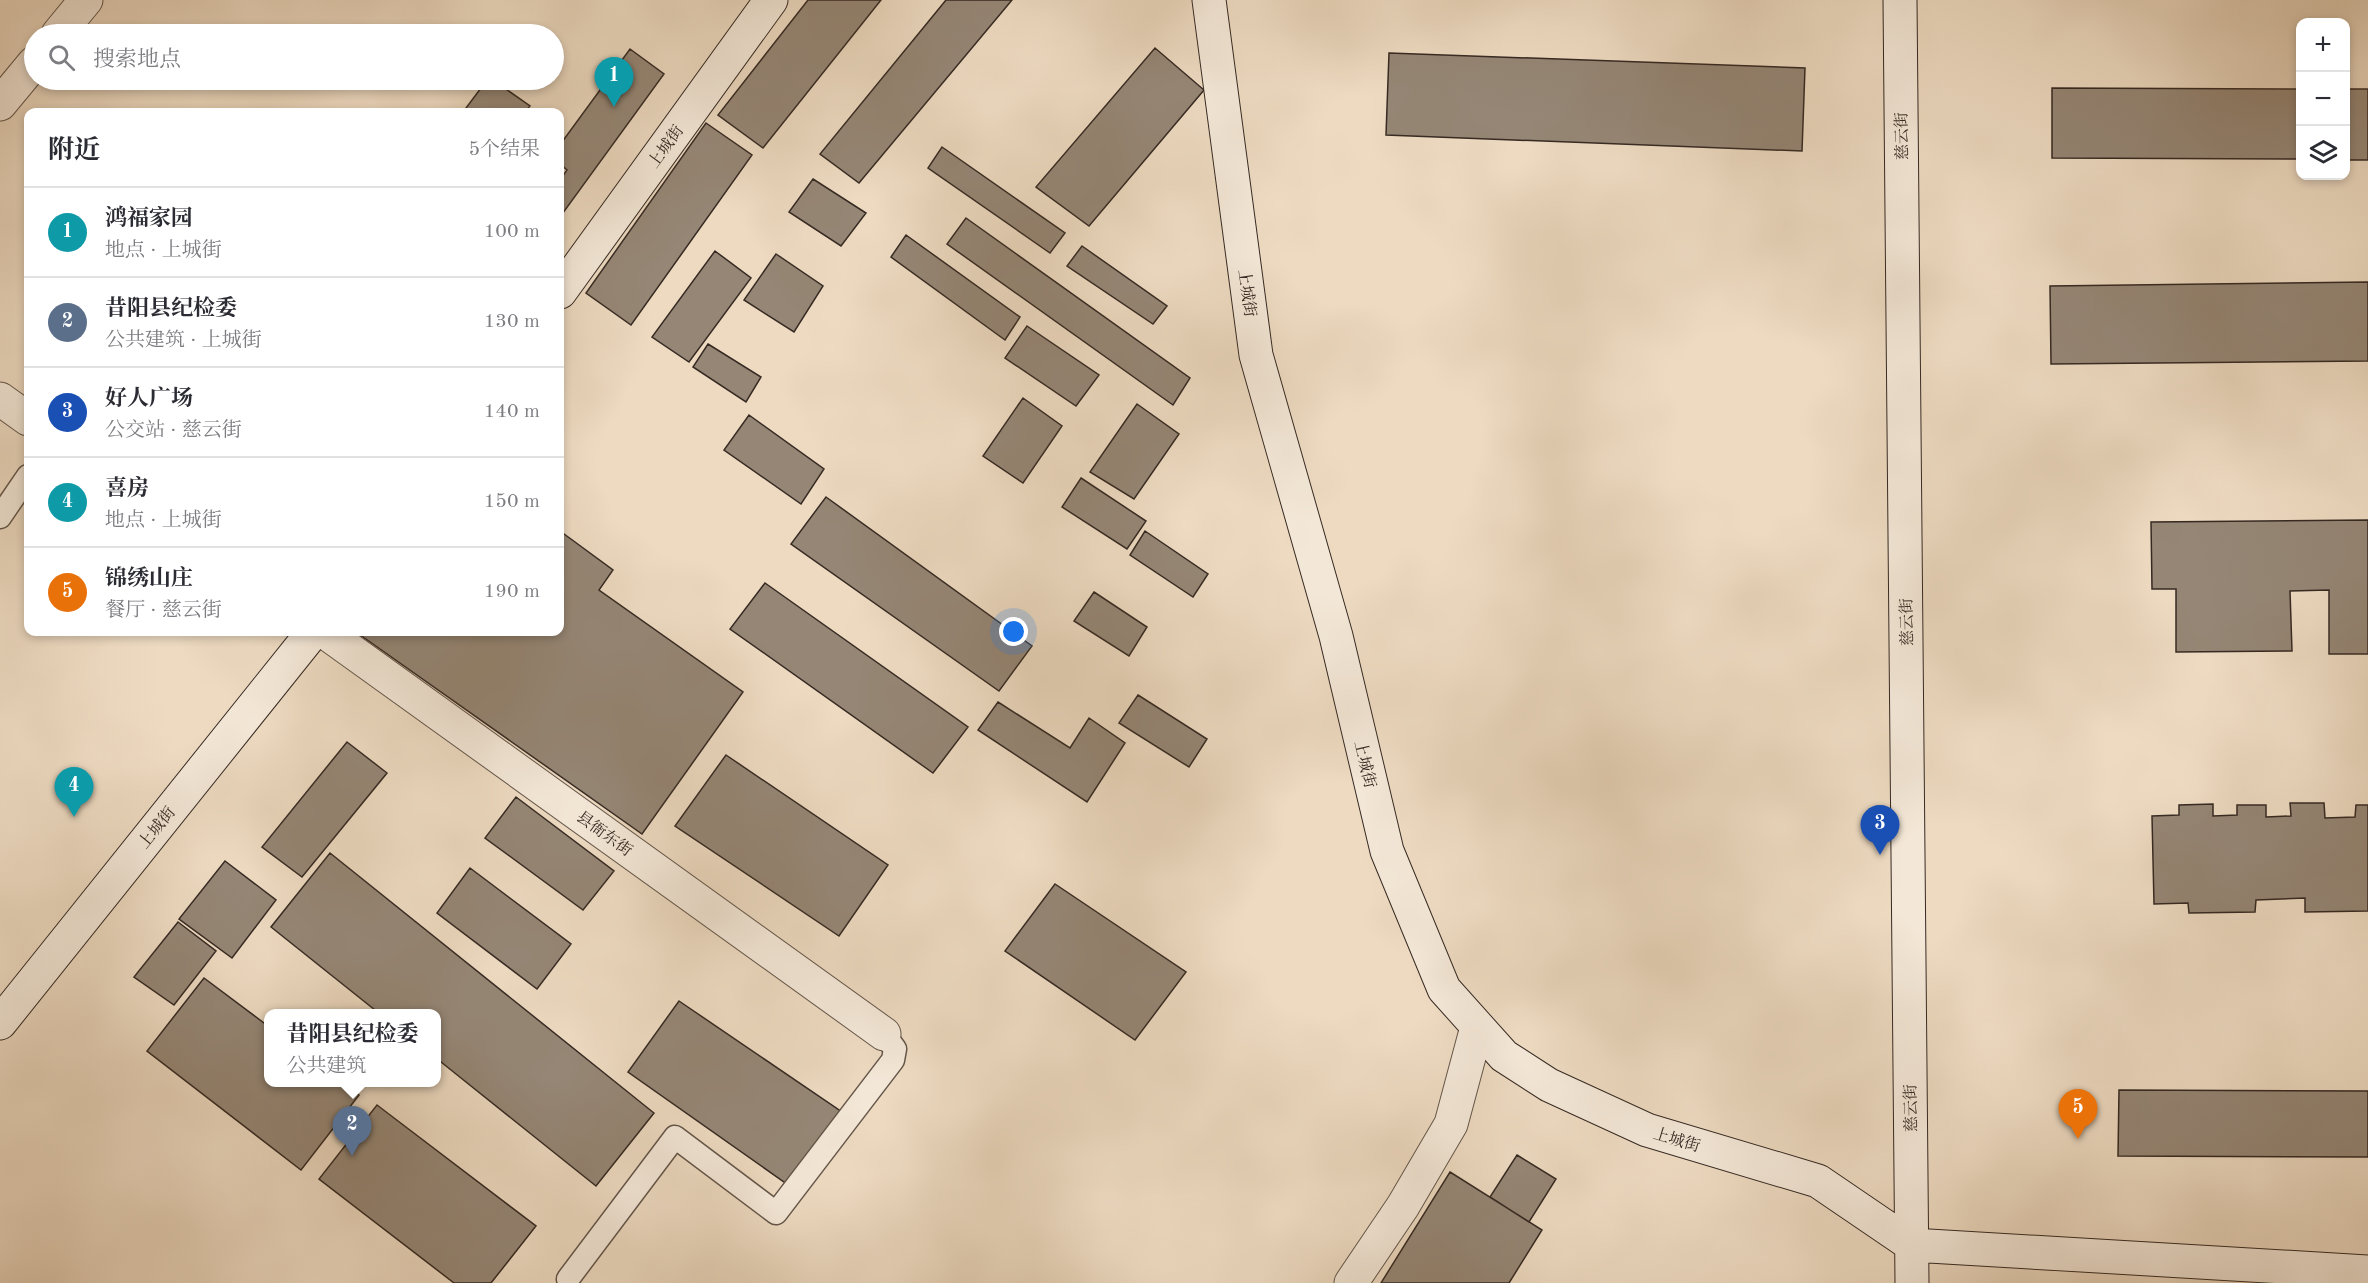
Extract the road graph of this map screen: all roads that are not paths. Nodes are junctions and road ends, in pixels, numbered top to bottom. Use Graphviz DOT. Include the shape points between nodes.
graph roads {
  1 [pos="86,0"];
  2 [pos="771,0"];
  3 [pos="1209,0"];
  4 [pos="1900,0"];
  5 [pos="66,24"];
  6 [pos="24,75"];
  7 [pos="0,104"];
  8 [pos="564,286"];
  9 [pos="0,399"];
  10 [pos="24,417"];
  11 [pos="24,482"];
  12 [pos="0,517"];
  13 [pos="310,636"];
  14 [pos="331,636"];
  15 [pos="0,1023"];
  16 [pos="1477,1027"];
  17 [pos="884,1034"];
  18 [pos="1912,1245"];
  19 [pos="2368,1272"];
  20 [pos="568,1279"];
  21 [pos="1351,1283"];
  22 [pos="1912,1283"];
  23 [pos="1920,1283"];
  1 -- 5 [label="main road"];
  2 -- 8 [label="main road, 上城街"];
  3 -- 16 [label="main road, 上城街" via="1256,355 1336,636 1387,851 1443,989"];
  4 -- 18 [label="main road, 慈云街"];
  6 -- 7 [label="main road"];
  9 -- 10 [label="main road"];
  11 -- 12 [label="lane"];
  13 -- 15 [label="main road, 上城街"];
  14 -- 17 [label="main road, 县衙东街"];
  16 -- 18 [label="main road, 上城街" via="1504,1056 1548,1085 1647,1130 1818,1181"];
  16 -- 21 [label="main road" via="1451,1124 1403,1206"];
  17 -- 20 [label="lane" via="895,1050 893,1060 776,1214 675,1137"];
  18 -- 19 [label="main road"];
  18 -- 22 [label="main road"];
  18 -- 23 [label="main road"];
}
